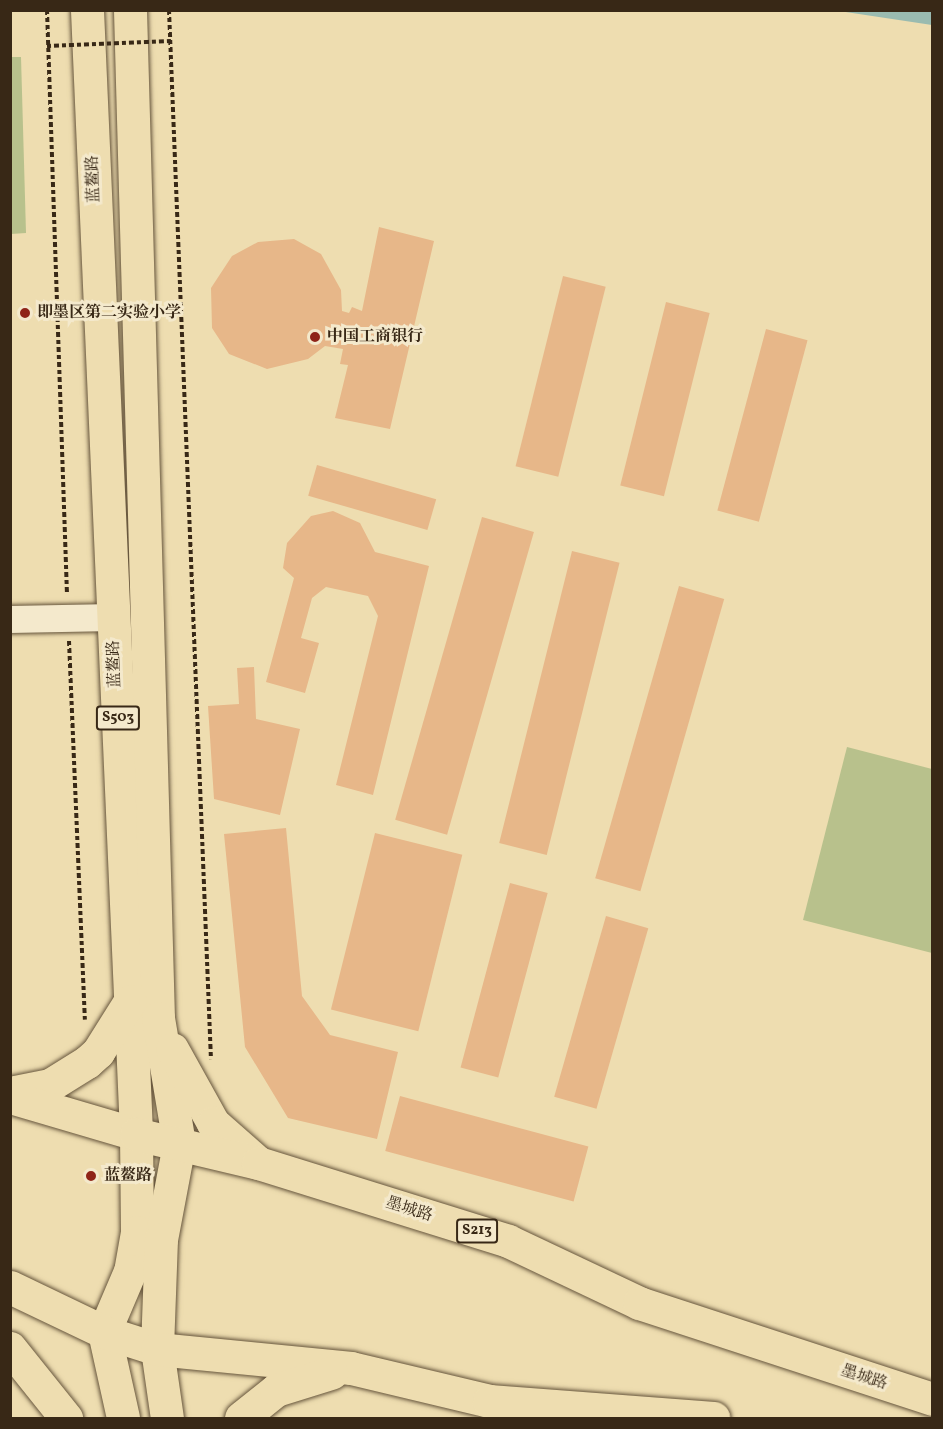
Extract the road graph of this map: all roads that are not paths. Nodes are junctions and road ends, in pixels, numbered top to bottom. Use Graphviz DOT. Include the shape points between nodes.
graph roads {
  1 [pos="87,10"];
  2 [pos="130,10"];
  3 [pos="113,617"];
  4 [pos="10,620"];
  5 [pos="130,1001"];
  6 [pos="158,1018"];
  7 [pos="10,1095"];
  8 [pos="136,1134"];
  9 [pos="178,1144"];
  10 [pos="258,1163"];
  11 [pos="10,1287"];
  12 [pos="104,1332"];
  13 [pos="10,1348"];
  14 [pos="157,1350"];
  15 [pos="351,1368"];
  16 [pos="933,1399"];
  17 [pos="66,1419"];
  18 [pos="123,1419"];
  19 [pos="167,1419"];
  20 [pos="241,1419"];
  21 [pos="713,1419"];
  1 -- 3 [label="main road, 蓝鳌路 / S503"];
  2 -- 6 [label="main road, 蓝鳌路 / S503"];
  3 -- 4 [label="lane"];
  3 -- 5 [label="main road, 蓝鳌路 / S503"];
  5 -- 7 [label="main road" via="98,1052 87,1062 50,1085"];
  5 -- 8 [label="main road, 蓝鳌路 / S503"];
  6 -- 9 [label="main road, 蓝鳌路 / S503"];
  6 -- 10 [label="main road" via="213,1123"];
  7 -- 8 [label="main road, 墨城路 / S213"];
  8 -- 9 [label="main road, 墨城路 / S213"];
  8 -- 12 [label="main road, 蓝鳌路 / S503" via="137,1232 130,1271"];
  9 -- 10 [label="main road, 墨城路 / S213"];
  9 -- 14 [label="main road, 蓝鳌路 / S503" via="161,1239"];
  10 -- 16 [label="main road, 墨城路 / S213" via="508,1241 639,1303"];
  11 -- 12 [label="main road"];
  12 -- 14 [label="main road"];
  12 -- 18 [label="main road"];
  13 -- 17 [label="main road"];
  14 -- 15 [label="main road"];
  14 -- 19 [label="main road, 蓝鳌路 / S503"];
  15 -- 20 [label="main road" via="276,1390"];
  15 -- 21 [label="main road" via="489,1401"];
}
